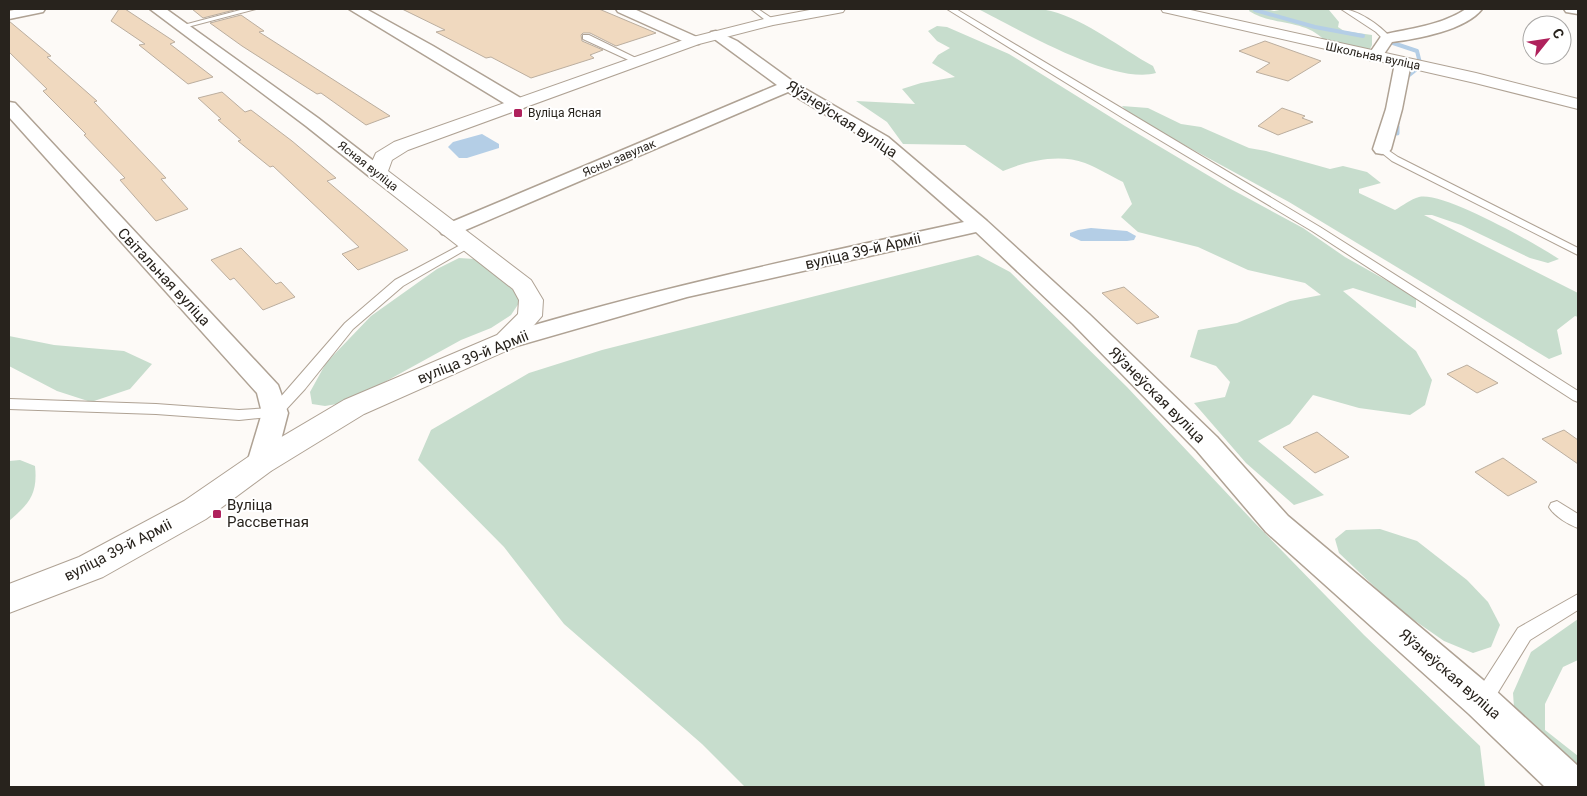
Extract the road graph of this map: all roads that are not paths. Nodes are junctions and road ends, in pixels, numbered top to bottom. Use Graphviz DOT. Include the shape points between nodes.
graph roads {
  1 [pos="38,9"];
  2 [pos="157,9"];
  3 [pos="252,9"];
  4 [pos="356,9"];
  5 [pos="623,9"];
  6 [pos="754,9"];
  7 [pos="838,9"];
  8 [pos="951,9"];
  9 [pos="1168,9"];
  10 [pos="1344,9"];
  11 [pos="1475,9"];
  12 [pos="1571,9"];
  13 [pos="1578,10"];
  14 [pos="9,15"];
  15 [pos="772,21"];
  16 [pos="180,27"];
  17 [pos="586,37"];
  18 [pos="705,38"];
  19 [pos="1387,38"];
  20 [pos="1374,57"];
  21 [pos="638,61"];
  22 [pos="1403,63"];
  23 [pos="789,86"];
  24 [pos="518,104"];
  25 [pos="1578,104"];
  26 [pos="9,107"];
  27 [pos="1382,149"];
  28 [pos="377,173"];
  29 [pos="980,225"];
  30 [pos="449,230"];
  31 [pos="468,244"];
  32 [pos="1578,252"];
  33 [pos="506,341"];
  34 [pos="1578,397"];
  35 [pos="9,404"];
  36 [pos="275,413"];
  37 [pos="261,463"];
  38 [pos="1557,507"];
  39 [pos="1578,522"];
  40 [pos="9,599"];
  41 [pos="1578,600"];
  42 [pos="1482,702"];
  43 [pos="1573,787"];
  1 -- 14 [label="street"];
  2 -- 16 [label="street, Ясная вуліца"];
  3 -- 16 [label="lane"];
  4 -- 24 [label="street"];
  5 -- 18 [label="street, Яўзнеўская вуліца"];
  6 -- 15 [label="lane"];
  7 -- 15 [label="street"];
  8 -- 34 [label="lane" via="1316,229"];
  9 -- 20 [label="street, Школьная вуліца"];
  10 -- 19 [label="lane"];
  11 -- 19 [label="street" via="1465,17 1412,35"];
  12 -- 13 [label="street"];
  15 -- 18 [label="street"];
  16 -- 28 [label="street, Ясная вуліца"];
  17 -- 21 [label="lane"];
  18 -- 21 [label="street"];
  18 -- 23 [label="street, Яўзнеўская вуліца" via="732,44"];
  19 -- 20 [label="street"];
  20 -- 22 [label="street, Школьная вуліца"];
  21 -- 24 [label="street"];
  22 -- 25 [label="street, Школьная вуліца"];
  22 -- 27 [label="street"];
  23 -- 29 [label="street, Яўзнеўская вуліца" via="882,141"];
  23 -- 30 [label="street, Ясны завулак"];
  24 -- 28 [label="street" via="401,146 383,157"];
  26 -- 36 [label="street, Світальная вуліца" via="243,361 269,391"];
  27 -- 32 [label="lane" via="1395,159"];
  28 -- 30 [label="street, Ясная вуліца"];
  29 -- 33 [label="street, вуліца 39-й Арміі" via="576,318"];
  29 -- 42 [label="street, Яўзнеўская вуліца" via="1207,444 1277,524"];
  30 -- 31 [label="street, Ясная вуліца"];
  31 -- 33 [label="street, Ясная вуліца" via="523,285 531,300 530,316"];
  31 -- 36 [label="lane" via="399,283 349,326"];
  33 -- 37 [label="street, вуліца 39-й Арміі" via="354,407"];
  35 -- 36 [label="lane" via="239,415"];
  36 -- 37 [label="street"];
  37 -- 40 [label="street, вуліца 39-й Арміі" via="195,510 99,562"];
  38 -- 39 [label="lane"];
  41 -- 42 [label="lane" via="1524,634"];
  42 -- 43 [label="street, Яўзнеўская вуліца"];
}
